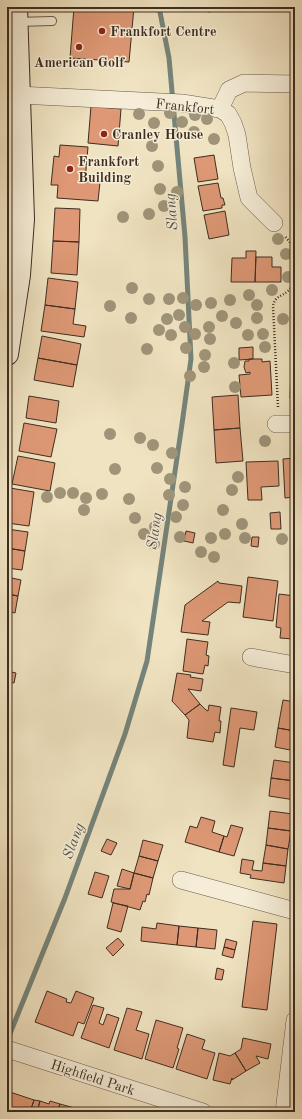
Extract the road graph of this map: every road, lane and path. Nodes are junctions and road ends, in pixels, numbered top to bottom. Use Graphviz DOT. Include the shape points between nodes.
graph roads {
  1 [pos="52,21"];
  2 [pos="14,24"];
  3 [pos="295,84"];
  4 [pos="18,95"];
  5 [pos="220,109"];
  6 [pos="274,223"];
  7 [pos="10,308"];
  8 [pos="7,354"];
  9 [pos="276,424"];
  10 [pos="295,424"];
  11 [pos="251,657"];
  12 [pos="295,664"];
  13 [pos="181,880"];
  14 [pos="295,911"];
  15 [pos="295,1020"];
  16 [pos="7,1049"];
  17 [pos="203,1112"];
  18 [pos="284,1112"];
  1 -- 2 [label="lane"];
  2 -- 4 [label="main road"];
  3 -- 5 [label="street" via="244,83 229,90"];
  4 -- 5 [label="street, Frankfort" via="175,103"];
  4 -- 7 [label="main road" via="23,219 19,274"];
  5 -- 6 [label="street, Frankfort" via="228,114 237,135 249,198"];
  6 -- 9 [label="path" via="292,245 294,266 291,287 277,297 273,306 278,408"];
  7 -- 8 [label="main road"];
  9 -- 10 [label="street"];
  11 -- 12 [label="street"];
  13 -- 14 [label="street"];
  15 -- 18 [label="street"];
  16 -- 17 [label="street, Highfield Park"];
}
